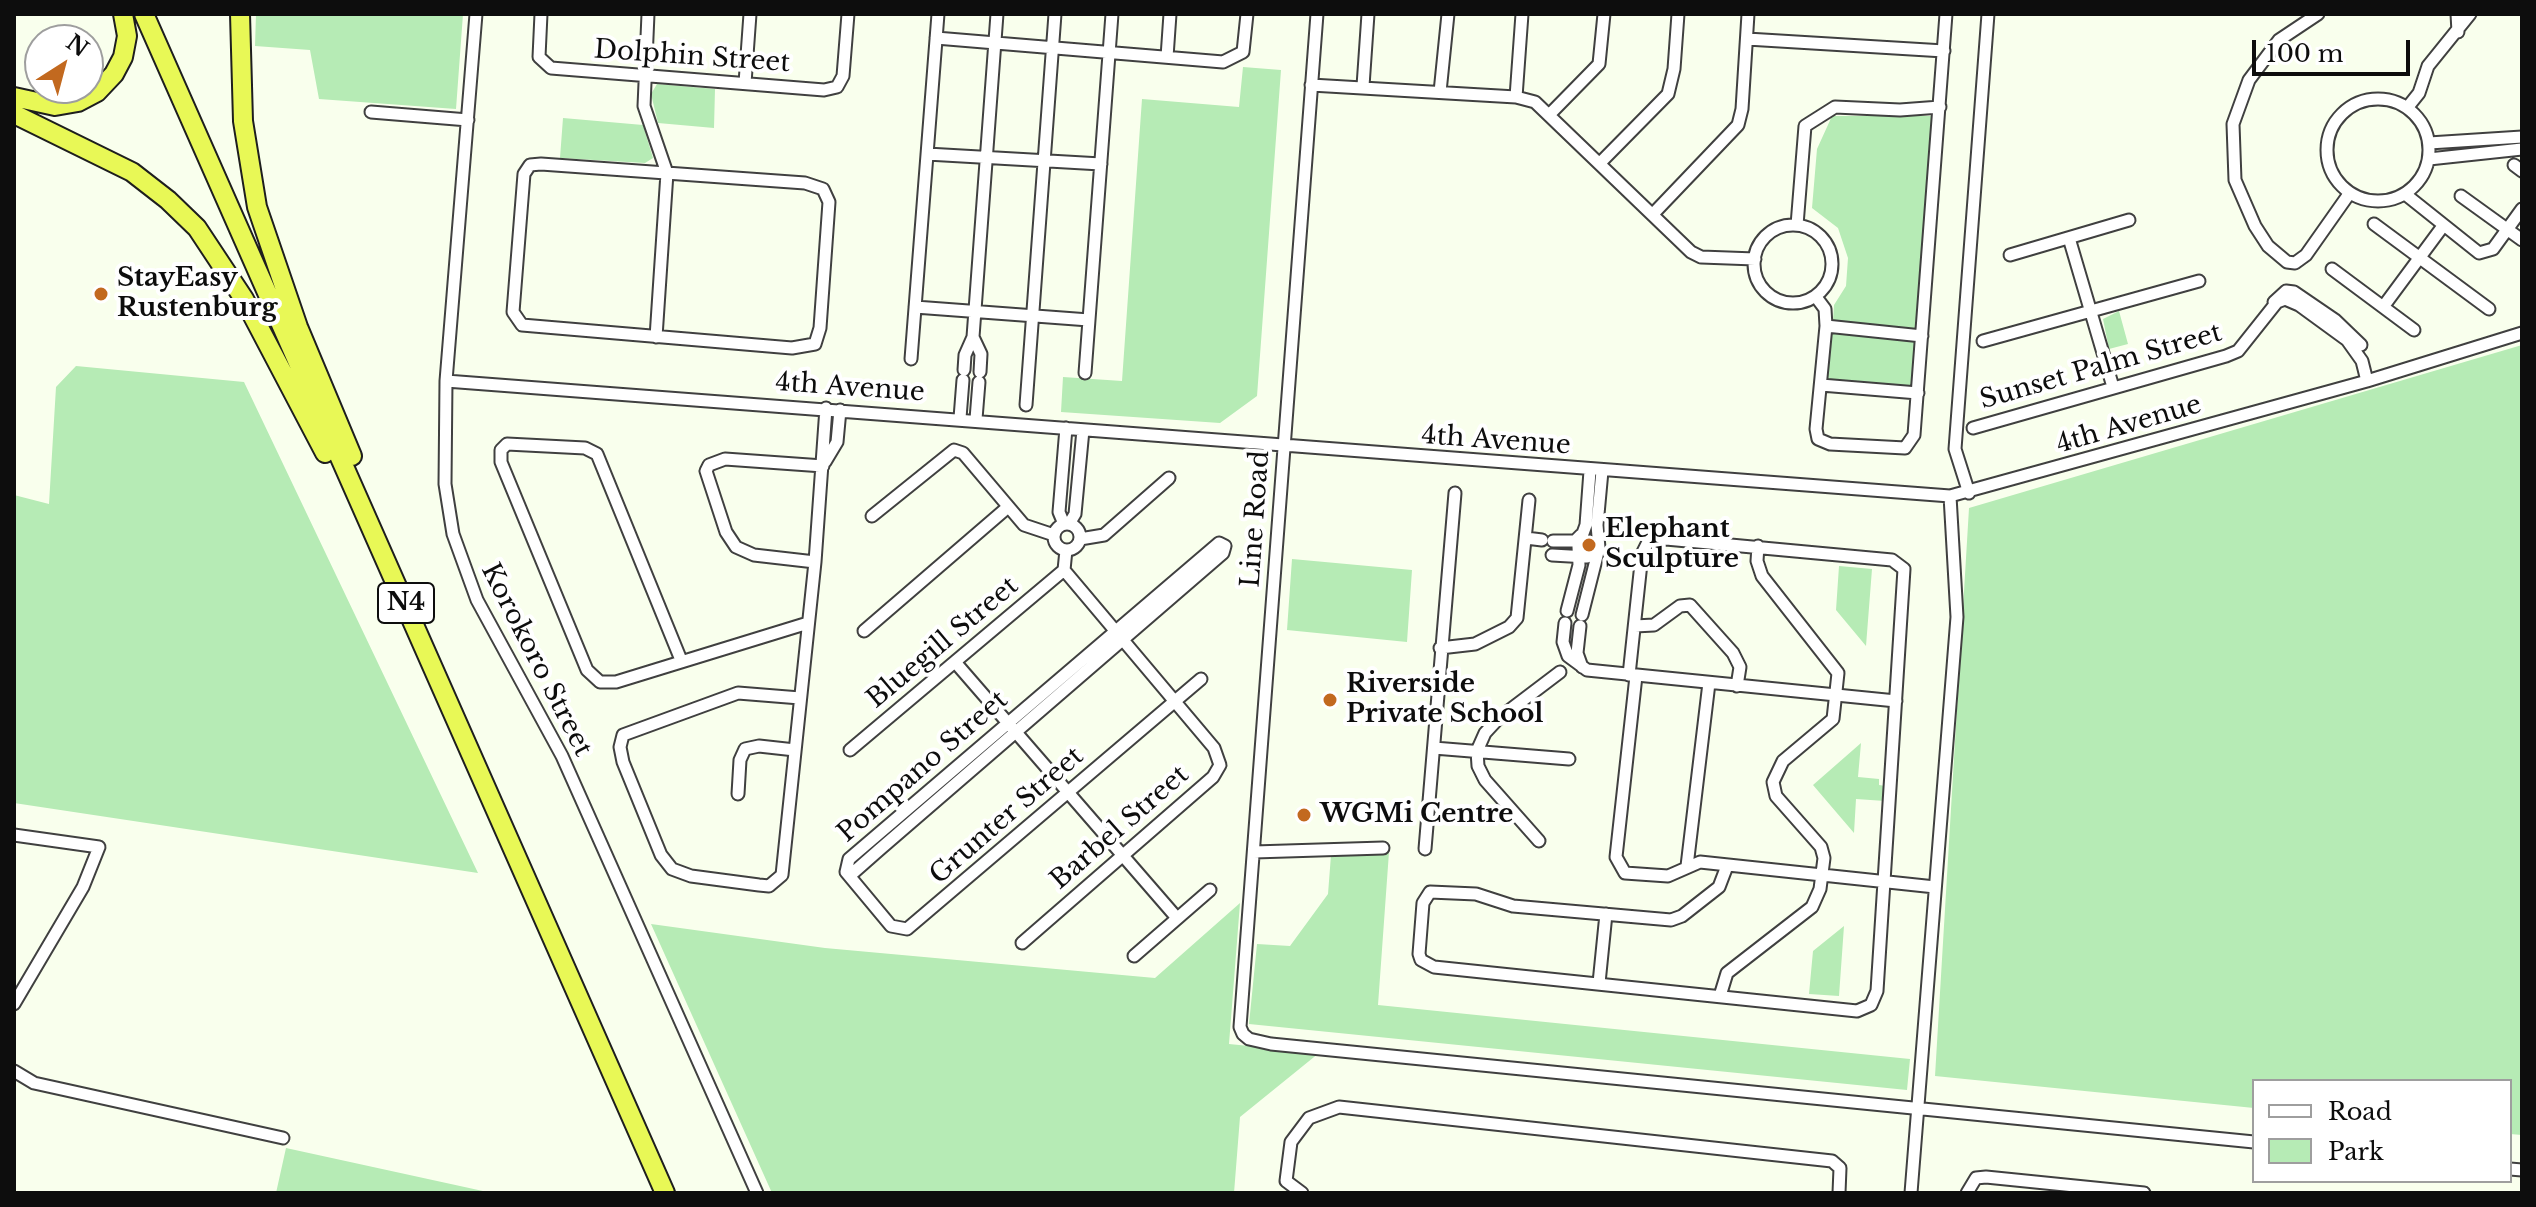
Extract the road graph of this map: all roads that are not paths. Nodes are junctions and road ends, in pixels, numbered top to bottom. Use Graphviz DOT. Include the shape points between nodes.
graph roads {
  1 [pos="123,14"];
  2 [pos="144,14"];
  3 [pos="240,14"];
  4 [pos="476,14"];
  5 [pos="541,14"];
  6 [pos="648,14"];
  7 [pos="750,14"];
  8 [pos="848,14"];
  9 [pos="938,14"];
  10 [pos="997,14"];
  11 [pos="1055,14"];
  12 [pos="1112,14"];
  13 [pos="1170,14"];
  14 [pos="1247,14"];
  15 [pos="1317,14"];
  16 [pos="1368,14"];
  17 [pos="1448,14"];
  18 [pos="1522,14"];
  19 [pos="1604,14"];
  20 [pos="1678,14"];
  21 [pos="1748,14"];
  22 [pos="1946,14"];
  23 [pos="1988,14"];
  24 [pos="2318,14"];
  25 [pos="2457,14"];
  26 [pos="2470,14"];
  27 [pos="2458,33"];
  28 [pos="936,38"];
  29 [pos="1747,39"];
  30 [pos="995,44"];
  31 [pos="1053,48"];
  32 [pos="1944,51"];
  33 [pos="1109,53"];
  34 [pos="1167,57"];
  35 [pos="644,76"];
  36 [pos="745,83"];
  37 [pos="1311,85"];
  38 [pos="1363,86"];
  39 [pos="1440,92"];
  40 [pos="14,97"];
  41 [pos="1516,97"];
  42 [pos="1940,107"];
  43 [pos="2407,108"];
  44 [pos="371,112"];
  45 [pos="14,114"];
  46 [pos="1549,115"];
  47 [pos="468,120"];
  48 [pos="2522,137"];
  49 [pos="2429,143"];
  50 [pos="2522,149"];
  51 [pos="927,154"];
  52 [pos="986,158"];
  53 [pos="2429,159"];
  54 [pos="1044,161"];
  55 [pos="1600,163"];
  56 [pos="1101,164"];
  57 [pos="667,173"];
  58 [pos="2349,194"];
  59 [pos="2405,194"];
  60 [pos="2461,196"];
  61 [pos="2522,209"];
  62 [pos="1653,214"];
  63 [pos="2129,220"];
  64 [pos="2374,224"];
  65 [pos="1797,225"];
  66 [pos="2443,226"];
  67 [pos="2507,229"];
  68 [pos="2069,238"];
  69 [pos="2522,240"];
  70 [pos="2010,255"];
  71 [pos="2419,257"];
  72 [pos="1755,259"];
  73 [pos="2332,269"];
  74 [pos="2199,281"];
  75 [pos="1816,297"];
  76 [pos="915,307"];
  77 [pos="2383,307"];
  78 [pos="2489,309"];
  79 [pos="975,312"];
  80 [pos="2090,313"];
  81 [pos="1032,316"];
  82 [pos="1089,320"];
  83 [pos="1826,326"];
  84 [pos="2414,330"];
  85 [pos="2522,333"];
  86 [pos="1922,336"];
  87 [pos="656,337"];
  88 [pos="973,337"];
  89 [pos="1983,341"];
  90 [pos="911,359"];
  91 [pos="1085,373"];
  92 [pos="2370,380"];
  93 [pos="446,381"];
  94 [pos="1821,385"];
  95 [pos="2113,387"];
  96 [pos="1918,393"];
  97 [pos="1026,405"];
  98 [pos="826,408"];
  99 [pos="840,410"];
  100 [pos="960,418"];
  101 [pos="976,419"];
  102 [pos="1066,428"];
  103 [pos="1973,428"];
  104 [pos="1083,430"];
  105 [pos="1283,446"];
  106 [pos="823,466"];
  107 [pos="1596,471"];
  108 [pos="1169,478"];
  109 [pos="1455,493"];
  110 [pos="1969,493"];
  111 [pos="1950,496"];
  112 [pos="1529,500"];
  113 [pos="1008,507"];
  114 [pos="872,516"];
  115 [pos="1067,524"];
  116 [pos="1054,535"];
  117 [pos="1581,535"];
  118 [pos="1526,538"];
  119 [pos="1080,539"];
  120 [pos="1758,546"];
  121 [pos="1599,548"];
  122 [pos="1066,550"];
  123 [pos="1525,553"];
  124 [pos="1578,557"];
  125 [pos="815,562"];
  126 [pos="1201,565"];
  127 [pos="1064,570"];
  128 [pos="808,623"];
  129 [pos="1635,626"];
  130 [pos="864,631"];
  131 [pos="1120,636"];
  132 [pos="1440,648"];
  133 [pos="429,655"];
  134 [pos="681,660"];
  135 [pos="955,662"];
  136 [pos="1582,668"];
  137 [pos="1560,672"];
  138 [pos="1632,676"];
  139 [pos="1201,679"];
  140 [pos="1709,683"];
  141 [pos="1737,686"];
  142 [pos="1837,696"];
  143 [pos="800,698"];
  144 [pos="1175,701"];
  145 [pos="1896,701"];
  146 [pos="1010,728"];
  147 [pos="1434,748"];
  148 [pos="795,750"];
  149 [pos="850,750"];
  150 [pos="1477,751"];
  151 [pos="1569,759"];
  152 [pos="1067,793"];
  153 [pos="738,794"];
  154 [pos="497,812"];
  155 [pos="14,835"];
  156 [pos="1539,841"];
  157 [pos="1383,848"];
  158 [pos="1425,849"];
  159 [pos="1254,852"];
  160 [pos="1122,854"];
  161 [pos="1687,866"];
  162 [pos="1727,866"];
  163 [pos="846,872"];
  164 [pos="1822,876"];
  165 [pos="1884,882"];
  166 [pos="1935,887"];
  167 [pos="1210,890"];
  168 [pos="1606,914"];
  169 [pos="1177,918"];
  170 [pos="1022,943"];
  171 [pos="1134,956"];
  172 [pos="1599,983"];
  173 [pos="1720,996"];
  174 [pos="14,1004"];
  175 [pos="14,1071"];
  176 [pos="1918,1106"];
  177 [pos="283,1138"];
  178 [pos="2252,1142"];
  179 [pos="665,1193"];
  180 [pos="757,1193"];
  181 [pos="1302,1193"];
  182 [pos="1839,1193"];
  183 [pos="1911,1193"];
  184 [pos="1967,1193"];
  185 [pos="2144,1193"];
  1 -- 40 [label="highway" via="123,57 97,92 55,106"];
  2 -- 133 [label="highway, N4"];
  3 -- 154 [label="highway" via="245,141 271,253 476,745"];
  4 -- 47 [label="street, Korokoro Street"];
  5 -- 35 [label="street, Dolphin Street" via="538,51 544,64"];
  6 -- 35 [label="street"];
  7 -- 36 [label="street"];
  8 -- 36 [label="street, Dolphin Street" via="843,76 837,87"];
  9 -- 28 [label="street"];
  10 -- 30 [label="street"];
  11 -- 31 [label="street"];
  12 -- 33 [label="street"];
  13 -- 34 [label="street"];
  14 -- 34 [label="street" via="1243,52 1231,61"];
  15 -- 37 [label="street, Line Road"];
  16 -- 38 [label="street"];
  17 -- 39 [label="street"];
  18 -- 41 [label="street"];
  19 -- 46 [label="street" via="1599,64"];
  20 -- 55 [label="street" via="1668,94"];
  21 -- 29 [label="street"];
  22 -- 32 [label="street"];
  23 -- 110 [label="street" via="1955,449"];
  24 -- 58 [label="street" via="2279,40 2249,80 2233,124 2235,180 2268,246 2295,263"];
  25 -- 27 [label="street"];
  26 -- 27 [label="street"];
  27 -- 43 [label="street" via="2428,66 2419,93"];
  28 -- 30 [label="street"];
  28 -- 51 [label="street"];
  29 -- 32 [label="street"];
  29 -- 62 [label="street" via="1738,125"];
  30 -- 31 [label="street"];
  30 -- 52 [label="street"];
  31 -- 33 [label="street"];
  31 -- 54 [label="street"];
  32 -- 42 [label="street"];
  33 -- 34 [label="street"];
  33 -- 56 [label="street"];
  35 -- 36 [label="street, Dolphin Street"];
  35 -- 57 [label="street" via="646,116"];
  37 -- 38 [label="street"];
  37 -- 105 [label="street, Line Road"];
  38 -- 39 [label="street"];
  39 -- 41 [label="street"];
  41 -- 46 [label="street" via="1535,102"];
  42 -- 65 [label="street" via="1835,107 1805,126"];
  42 -- 86 [label="street"];
  43 -- 49 [label="street" via="2423,125"];
  43 -- 58 [label="street" via="2382,99 2365,100 2338,118 2330,132 2328,157 2336,180"];
  44 -- 47 [label="street"];
  45 -- 133 [label="highway" via="132,172 207,240 244,299"];
  46 -- 55 [label="street"];
  47 -- 93 [label="street, Korokoro Street"];
  48 -- 49 [label="street"];
  49 -- 53 [label="street"];
  50 -- 53 [label="street"];
  51 -- 52 [label="street"];
  51 -- 76 [label="street"];
  52 -- 54 [label="street"];
  52 -- 79 [label="street"];
  53 -- 59 [label="street" via="2424,175"];
  54 -- 56 [label="street"];
  54 -- 81 [label="street"];
  55 -- 62 [label="street"];
  56 -- 82 [label="street"];
  57 -- 87 [label="street"];
  57 -- 87 [label="street" via="541,164 526,168 513,300 515,320 530,327"];
  57 -- 87 [label="street" via="805,183 823,189 829,202 815,344 792,348"];
  58 -- 59 [label="street" via="2381,202"];
  59 -- 66 [label="street"];
  60 -- 67 [label="street"];
  61 -- 67 [label="street"];
  62 -- 72 [label="street" via="1701,257"];
  63 -- 68 [label="street"];
  64 -- 71 [label="street"];
  65 -- 72 [label="street" via="1769,234"];
  65 -- 75 [label="street" via="1819,235 1831,254 1830,278"];
  66 -- 67 [label="street" via="2479,253 2493,249"];
  66 -- 71 [label="street"];
  67 -- 69 [label="street"];
  68 -- 70 [label="street"];
  68 -- 80 [label="street"];
  71 -- 77 [label="street"];
  71 -- 78 [label="street"];
  72 -- 75 [label="street" via="1758,281 1773,298 1795,303"];
  73 -- 77 [label="street"];
  74 -- 80 [label="street"];
  75 -- 83 [label="street" via="1825,309"];
  76 -- 79 [label="street"];
  76 -- 90 [label="street"];
  77 -- 84 [label="street"];
  79 -- 81 [label="street"];
  79 -- 88 [label="street"];
  80 -- 89 [label="street"];
  80 -- 95 [label="street"];
  81 -- 82 [label="street"];
  81 -- 97 [label="street"];
  82 -- 91 [label="street"];
  83 -- 86 [label="street"];
  83 -- 94 [label="street"];
  85 -- 92 [label="street, 4th Avenue"];
  86 -- 96 [label="street"];
  88 -- 100 [label="street" via="965,355"];
  88 -- 101 [label="street" via="981,354"];
  92 -- 95 [label="street, Sunset Palm Street" via="2355,349 2292,301 2277,302 2238,351"];
  92 -- 110 [label="street, 4th Avenue"];
  93 -- 98 [label="street, 4th Avenue"];
  93 -- 180 [label="street, Korokoro Street" via="445,484 458,557 562,756"];
  94 -- 96 [label="street"];
  94 -- 96 [label="street" via="1816,434 1830,444 1905,448 1914,435"];
  95 -- 103 [label="street, Sunset Palm Street"];
  98 -- 99 [label="street, 4th Avenue"];
  98 -- 106 [label="street"];
  99 -- 100 [label="street, 4th Avenue"];
  99 -- 106 [label="street" via="837,442"];
  100 -- 101 [label="street, 4th Avenue"];
  101 -- 102 [label="street, 4th Avenue"];
  102 -- 104 [label="street, 4th Avenue"];
  102 -- 115 [label="street" via="1059,512"];
  104 -- 105 [label="street, 4th Avenue"];
  104 -- 115 [label="street" via="1075,514"];
  105 -- 107 [label="street, 4th Avenue"];
  105 -- 159 [label="street, Line Road"];
  106 -- 125 [label="street"];
  106 -- 125 [label="street" via="725,459 706,471 736,547 754,555"];
  107 -- 111 [label="street, 4th Avenue"];
  107 -- 117 [label="street"];
  107 -- 121 [label="street"];
  108 -- 119 [label="street" via="1104,535"];
  109 -- 132 [label="street"];
  110 -- 111 [label="street, 4th Avenue"];
  111 -- 166 [label="street" via="1957,617"];
  112 -- 118 [label="street"];
  113 -- 114 [label="street" via="963,453 954,450"];
  113 -- 116 [label="street" via="1033,531"];
  113 -- 130 [label="street"];
  115 -- 116 [label="street"];
  115 -- 119 [label="street" via="1078,529"];
  116 -- 122 [label="street"];
  117 -- 118 [label="street" via="1575,541"];
  117 -- 124 [label="street"];
  118 -- 123 [label="street"];
  119 -- 122 [label="street"];
  120 -- 129 [label="street" via="1649,540 1642,554"];
  120 -- 142 [label="street" via="1762,576 1838,673"];
  120 -- 145 [label="street" via="1892,560 1904,569"];
  121 -- 124 [label="street"];
  121 -- 136 [label="street" via="1581,621 1577,653"];
  122 -- 127 [label="street"];
  123 -- 124 [label="street"];
  123 -- 132 [label="street" via="1514,622 1475,644"];
  124 -- 136 [label="street" via="1563,642 1568,656"];
  125 -- 128 [label="street"];
  126 -- 131 [label="street, Pompano Street"];
  127 -- 131 [label="street"];
  127 -- 135 [label="street, Bluegill Street"];
  128 -- 134 [label="street"];
  128 -- 143 [label="street"];
  129 -- 138 [label="street"];
  129 -- 141 [label="street" via="1654,625 1690,605 1738,661"];
  131 -- 144 [label="street"];
  131 -- 146 [label="street, Pompano Street"];
  132 -- 147 [label="street"];
  133 -- 154 [label="highway, N4"];
  134 -- 134 [label="street" via="609,683 590,675 501,462 504,446 585,448 597,454"];
  135 -- 146 [label="street"];
  135 -- 149 [label="street, Bluegill Street"];
  136 -- 138 [label="street"];
  137 -- 150 [label="street" via="1498,719"];
  138 -- 140 [label="street"];
  138 -- 161 [label="street" via="1617,864 1625,873 1659,876"];
  139 -- 144 [label="street, Grunter Street"];
  140 -- 141 [label="street"];
  140 -- 161 [label="street"];
  141 -- 142 [label="street"];
  142 -- 145 [label="street"];
  142 -- 164 [label="street" via="1833,719 1783,761 1773,782 1776,796 1824,852"];
  143 -- 148 [label="street"];
  143 -- 148 [label="street" via="727,695 630,730 620,747 661,855 672,869 769,886 785,866"];
  144 -- 152 [label="street, Grunter Street"];
  144 -- 160 [label="street, Barbel Street" via="1214,748 1220,765 1213,777"];
  145 -- 165 [label="street"];
  146 -- 152 [label="street"];
  146 -- 163 [label="street, Pompano Street" via="875,846 854,872"];
  147 -- 150 [label="street"];
  147 -- 158 [label="street"];
  148 -- 153 [label="street" via="745,749"];
  150 -- 151 [label="street"];
  150 -- 156 [label="street" via="1485,780"];
  152 -- 160 [label="street"];
  152 -- 163 [label="street, Grunter Street" via="904,930 891,926"];
  154 -- 179 [label="highway, N4"];
  155 -- 174 [label="street" via="99,847 83,887"];
  157 -- 159 [label="street"];
  159 -- 176 [label="street, Line Road" via="1240,1027 1249,1039"];
  160 -- 169 [label="street"];
  160 -- 170 [label="street, Barbel Street"];
  161 -- 162 [label="street"];
  162 -- 164 [label="street"];
  162 -- 168 [label="street" via="1719,887 1677,918"];
  164 -- 165 [label="street"];
  164 -- 173 [label="street" via="1812,907 1727,973"];
  165 -- 166 [label="street"];
  165 -- 173 [label="street" via="1877,991 1865,1010"];
  166 -- 176 [label="street"];
  167 -- 169 [label="street"];
  168 -- 172 [label="street"];
  168 -- 172 [label="street" via="1513,906 1445,891 1430,892 1423,903 1419,954 1426,965"];
  169 -- 171 [label="street"];
  172 -- 173 [label="street"];
  175 -- 177 [label="street" via="34,1083"];
  176 -- 178 [label="street"];
  176 -- 183 [label="street"];
  181 -- 182 [label="street" via="1286,1181 1291,1142 1309,1118 1339,1107 1832,1161 1840,1168"];
  184 -- 185 [label="street" via="1976,1178 1986,1177"];
}
